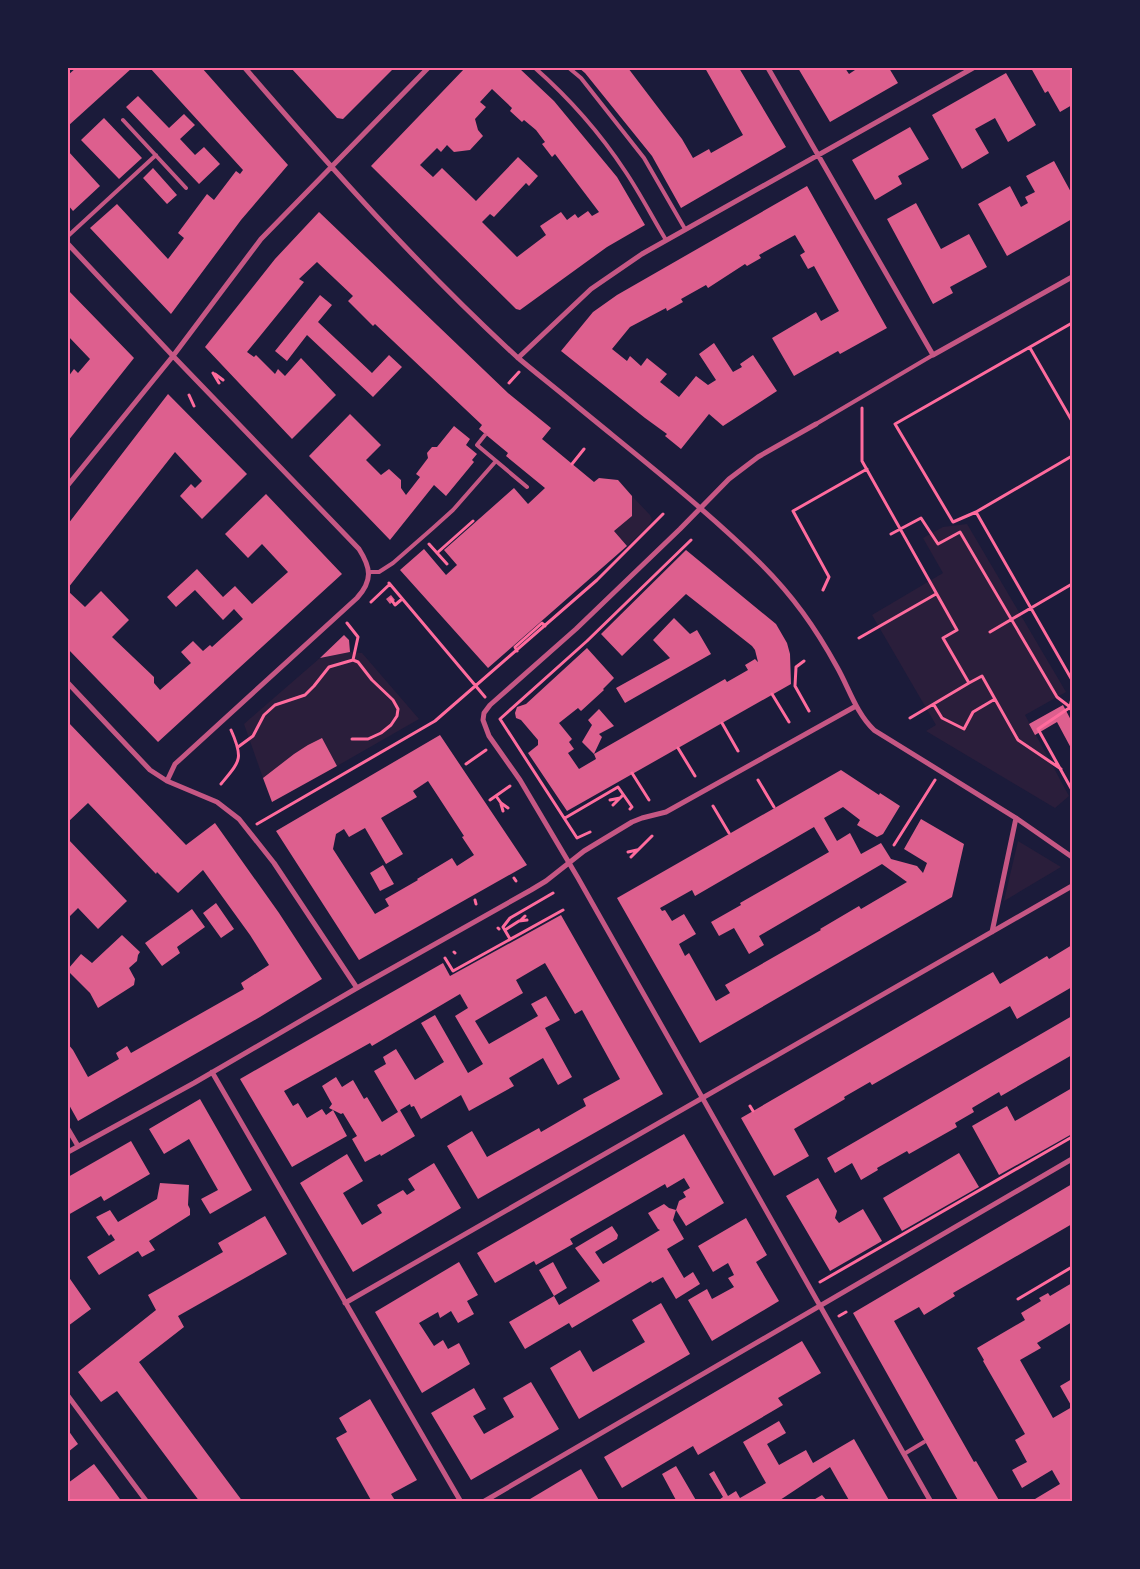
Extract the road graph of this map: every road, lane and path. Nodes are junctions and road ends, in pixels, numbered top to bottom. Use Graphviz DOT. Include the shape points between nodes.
graph roads {
  1 [pos="245,68"];
  2 [pos="428,68"];
  3 [pos="535,68"];
  4 [pos="569,68"];
  5 [pos="768,68"];
  6 [pos="973,68"];
  7 [pos="123,120"];
  8 [pos="156,156"];
  9 [pos="819,156"];
  10 [pos="331,167"];
  11 [pos="186,188"];
  12 [pos="685,229"];
  13 [pos="68,236"];
  14 [pos="666,240"];
  15 [pos="68,244"];
  16 [pos="1072,277"];
  17 [pos="1072,323"];
  18 [pos="1030,348"];
  19 [pos="933,355"];
  20 [pos="173,356"];
  21 [pos="518,358"];
  22 [pos="223,380"];
  23 [pos="219,384"];
  24 [pos="862,397"];
  25 [pos="199,402"];
  26 [pos="194,406"];
  27 [pos="1072,421"];
  28 [pos="816,424"];
  29 [pos="485,436"];
  30 [pos="584,449"];
  31 [pos="1072,456"];
  32 [pos="496,461"];
  33 [pos="572,464"];
  34 [pos="867,469"];
  35 [pos="68,485"];
  36 [pos="527,487"];
  37 [pos="700,507"];
  38 [pos="976,512"];
  39 [pos="663,514"];
  40 [pos="473,521"];
  41 [pos="900,529"];
  42 [pos="891,534"];
  43 [pos="423,537"];
  44 [pos="691,540"];
  45 [pos="437,553"];
  46 [pos="447,564"];
  47 [pos="369,572"];
  48 [pos="378,572"];
  49 [pos="593,576"];
  50 [pos="597,580"];
  51 [pos="1072,584"];
  52 [pos="823,590"];
  53 [pos="936,594"];
  54 [pos="391,599"];
  55 [pos="402,599"];
  56 [pos="1032,608"];
  57 [pos="1012,620"];
  58 [pos="347,623"];
  59 [pos="545,626"];
  60 [pos="990,632"];
  61 [pos="858,638"];
  62 [pos="517,650"];
  63 [pos="354,660"];
  64 [pos="804,661"];
  65 [pos="1072,680"];
  66 [pos="969,683"];
  67 [pos="68,684"];
  68 [pos="476,686"];
  69 [pos="772,694"];
  70 [pos="1072,698"];
  71 [pos="995,699"];
  72 [pos="934,705"];
  73 [pos="856,706"];
  74 [pos="1071,706"];
  75 [pos="809,711"];
  76 [pos="1072,712"];
  77 [pos="910,718"];
  78 [pos="789,722"];
  79 [pos="722,723"];
  80 [pos="231,730"];
  81 [pos="352,739"];
  82 [pos="495,744"];
  83 [pos="238,747"];
  84 [pos="678,748"];
  85 [pos="738,751"];
  86 [pos="466,764"];
  87 [pos="1060,768"];
  88 [pos="940,771"];
  89 [pos="632,773"];
  90 [pos="695,776"];
  91 [pos="167,780"];
  92 [pos="758,780"];
  93 [pos="221,784"];
  94 [pos="1072,790"];
  95 [pos="496,796"];
  96 [pos="622,796"];
  97 [pos="610,800"];
  98 [pos="649,800"];
  99 [pos="501,803"];
  100 [pos="613,805"];
  101 [pos="713,806"];
  102 [pos="632,807"];
  103 [pos="774,807"];
  104 [pos="508,808"];
  105 [pos="503,811"];
  106 [pos="565,818"];
  107 [pos="1016,818"];
  108 [pos="248,830"];
  109 [pos="729,833"];
  110 [pos="652,836"];
  111 [pos="577,838"];
  112 [pos="894,845"];
  113 [pos="638,850"];
  114 [pos="628,852"];
  115 [pos="631,857"];
  116 [pos="1072,857"];
  117 [pos="569,862"];
  118 [pos="1072,886"];
  119 [pos="553,893"];
  120 [pos="563,910"];
  121 [pos="525,916"];
  122 [pos="527,920"];
  123 [pos="519,921"];
  124 [pos="504,928"];
  125 [pos="992,932"];
  126 [pos="510,939"];
  127 [pos="445,958"];
  128 [pos="357,988"];
  129 [pos="212,1072"];
  130 [pos="702,1098"];
  131 [pos="750,1106"];
  132 [pos="752,1111"];
  133 [pos="68,1129"];
  134 [pos="1072,1137"];
  135 [pos="78,1146"];
  136 [pos="68,1152"];
  137 [pos="1072,1160"];
  138 [pos="1072,1267"];
  139 [pos="827,1278"];
  140 [pos="1018,1299"];
  141 [pos="345,1303"];
  142 [pos="820,1305"];
  143 [pos="68,1396"];
  144 [pos="924,1442"];
  145 [pos="904,1454"];
  146 [pos="147,1502"];
  147 [pos="460,1502"];
  148 [pos="483,1502"];
  149 [pos="931,1502"];
  1 -- 10 [label="street"];
  2 -- 10 [label="street"];
  3 -- 14 [label="lane" via="567,98 624,170"];
  4 -- 12 [label="lane" via="581,78 644,158"];
  5 -- 9 [label="street"];
  6 -- 9 [label="street"];
  7 -- 8 [label="lane"];
  8 -- 11 [label="lane"];
  8 -- 13 [label="lane"];
  9 -- 12 [label="street"];
  9 -- 19 [label="street"];
  10 -- 20 [label="street" via="261,239"];
  10 -- 21 [label="street" via="414,257"];
  12 -- 14 [label="street"];
  14 -- 21 [label="street" via="591,289"];
  15 -- 20 [label="street"];
  16 -- 19 [label="street"];
  17 -- 18 [label="path"];
  18 -- 27 [label="path"];
  18 -- 38 [label="path" via="894,424 953,522"];
  19 -- 24 [label="lane"];
  20 -- 35 [label="street"];
  20 -- 47 [label="street" via="358,550 367,562"];
  21 -- 37 [label="street"];
  22 -- 23 [label="path" via="213,373"];
  24 -- 28 [label="lane"];
  24 -- 34 [label="path" via="862,461"];
  25 -- 26 [label="path" via="189,395"];
  28 -- 37 [label="street" via="741,468"];
  29 -- 32 [label="lane" via="477,445"];
  30 -- 33 [label="path"];
  31 -- 38 [label="path"];
  32 -- 36 [label="lane"];
  32 -- 43 [label="lane" via="453,510"];
  34 -- 41 [label="path"];
  34 -- 52 [label="path" via="792,511 829,577"];
  37 -- 73 [label="street" via="801,608 840,671"];
  37 -- 82 [label="street" via="576,629 490,705 484,713 485,729"];
  38 -- 56 [label="path"];
  39 -- 50 [label="path"];
  40 -- 45 [label="path"];
  41 -- 42 [label="path"];
  41 -- 53 [label="path"];
  41 -- 57 [label="path" via="922,518 938,544 960,532"];
  43 -- 45 [label="path"];
  43 -- 48 [label="lane"];
  44 -- 106 [label="path" via="587,641 500,719"];
  45 -- 46 [label="path"];
  47 -- 48 [label="lane"];
  47 -- 91 [label="street" via="358,598 175,764"];
  48 -- 55 [label="path"];
  49 -- 50 [label="path"];
  50 -- 59 [label="path"];
  51 -- 56 [label="path"];
  53 -- 61 [label="path"];
  53 -- 66 [label="path" via="956,630 943,638"];
  54 -- 55 [label="path" via="395,605"];
  55 -- 68 [label="path"];
  56 -- 57 [label="path"];
  56 -- 65 [label="path"];
  57 -- 60 [label="path"];
  57 -- 74 [label="path" via="1057,697"];
  58 -- 63 [label="path" via="358,637"];
  59 -- 62 [label="path"];
  59 -- 62 [label="path" via="542,623 530,632 514,647"];
  62 -- 68 [label="path"];
  63 -- 81 [label="path" via="398,709 391,725 381,733"];
  63 -- 83 [label="path" via="329,667 305,695 275,705 264,715 253,736"];
  64 -- 75 [label="path" via="796,667 794,686"];
  66 -- 71 [label="path" via="982,676"];
  66 -- 72 [label="path"];
  67 -- 91 [label="street" via="150,770"];
  68 -- 108 [label="path" via="435,721"];
  69 -- 78 [label="path"];
  70 -- 74 [label="path"];
  71 -- 72 [label="path" via="973,712 964,729 942,718"];
  71 -- 87 [label="path" via="1018,740"];
  72 -- 77 [label="path"];
  73 -- 88 [label="street" via="874,730"];
  73 -- 117 [label="street" via="666,812 632,822"];
  74 -- 76 [label="path"];
  74 -- 87 [label="path" via="1038,729"];
  79 -- 85 [label="path"];
  80 -- 83 [label="path"];
  82 -- 86 [label="path"];
  82 -- 117 [label="street"];
  83 -- 93 [label="path" via="238,764"];
  84 -- 90 [label="path"];
  87 -- 94 [label="path"];
  88 -- 107 [label="street"];
  88 -- 112 [label="path"];
  89 -- 98 [label="path"];
  91 -- 108 [label="street" via="217,802"];
  92 -- 103 [label="path"];
  95 -- 99 [label="path"];
  96 -- 97 [label="path"];
  96 -- 100 [label="path"];
  96 -- 102 [label="path"];
  96 -- 106 [label="path" via="618,787"];
  99 -- 104 [label="path"];
  99 -- 105 [label="path"];
  101 -- 109 [label="path"];
  106 -- 111 [label="path"];
  107 -- 116 [label="street"];
  107 -- 125 [label="street"];
  108 -- 128 [label="street"];
  110 -- 113 [label="path"];
  113 -- 114 [label="path"];
  113 -- 115 [label="path"];
  117 -- 128 [label="street" via="531,890"];
  117 -- 130 [label="street"];
  118 -- 125 [label="street"];
  119 -- 124 [label="path" via="510,918"];
  120 -- 126 [label="path"];
  121 -- 123 [label="path"];
  122 -- 123 [label="path"];
  123 -- 124 [label="path"];
  124 -- 126 [label="path"];
  125 -- 130 [label="street"];
  126 -- 127 [label="path" via="453,971"];
  128 -- 129 [label="street"];
  129 -- 135 [label="street"];
  129 -- 141 [label="street"];
  130 -- 141 [label="street"];
  130 -- 142 [label="street"];
  131 -- 132 [label="path"];
  133 -- 135 [label="street"];
  134 -- 139 [label="path"];
  135 -- 136 [label="street"];
  137 -- 142 [label="street"];
  138 -- 140 [label="path"];
  141 -- 147 [label="street"];
  142 -- 145 [label="street"];
  142 -- 148 [label="street"];
  143 -- 146 [label="street"];
  144 -- 145 [label="lane"];
  145 -- 149 [label="street"];
}
